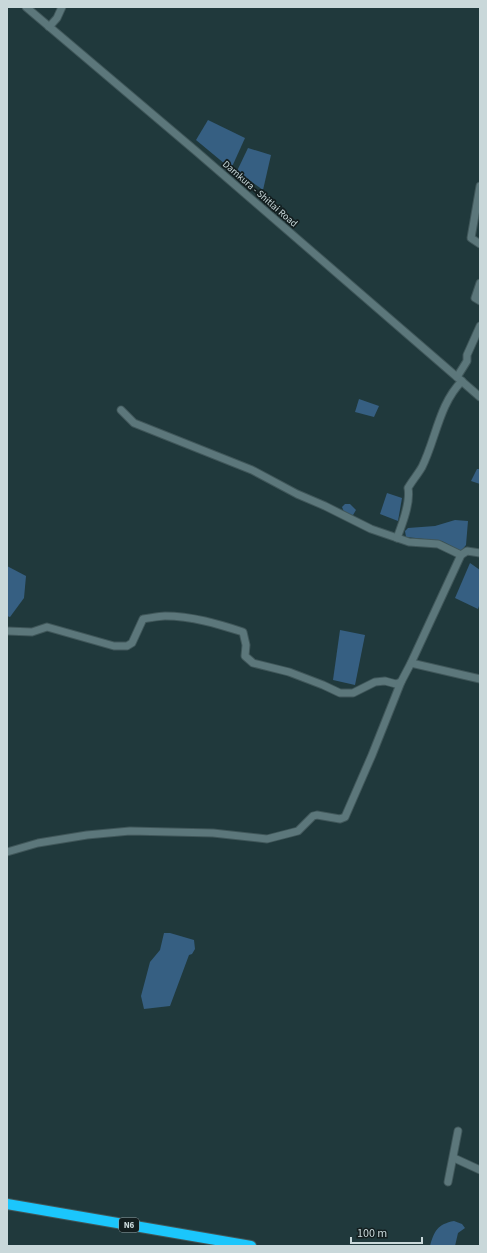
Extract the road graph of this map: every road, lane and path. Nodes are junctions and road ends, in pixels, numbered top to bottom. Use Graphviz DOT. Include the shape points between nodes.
graph roads {
  1 [pos="26,7"];
  2 [pos="62,7"];
  3 [pos="49,27"];
  4 [pos="480,186"];
  5 [pos="480,244"];
  6 [pos="480,283"];
  7 [pos="480,301"];
  8 [pos="480,326"];
  9 [pos="460,379"];
  10 [pos="480,397"];
  11 [pos="121,410"];
  12 [pos="397,538"];
  13 [pos="480,553"];
  14 [pos="461,555"];
  15 [pos="7,631"];
  16 [pos="411,663"];
  17 [pos="480,679"];
  18 [pos="401,682"];
  19 [pos="7,852"];
  20 [pos="458,1131"];
  21 [pos="454,1158"];
  22 [pos="480,1170"];
  23 [pos="448,1182"];
  24 [pos="7,1204"];
  25 [pos="251,1246"];
  1 -- 3 [label="street, Damkura - Shitlai Road"];
  2 -- 3 [label="street"];
  3 -- 9 [label="street, Damkura - Shitlai Road"];
  4 -- 5 [label="street" via="471,238"];
  6 -- 7 [label="street" via="475,298"];
  8 -- 9 [label="street"];
  9 -- 10 [label="street, Damkura - Shitlai Road"];
  9 -- 12 [label="street" via="446,404 421,469 408,488 405,514"];
  11 -- 12 [label="street" via="134,423 239,464 371,529"];
  12 -- 14 [label="street" via="409,542 438,544"];
  13 -- 14 [label="street" via="467,551"];
  14 -- 16 [label="street"];
  15 -- 18 [label="street" via="32,632 47,627 114,646 127,646 132,643 143,619 165,616 184,618 243,632 246,646 244,656 253,663 288,672 340,693 353,693 375,682"];
  16 -- 17 [label="street"];
  16 -- 18 [label="street"];
  18 -- 19 [label="street" via="345,817 340,819 317,815 298,830 267,839 213,833 130,831 45,842"];
  20 -- 21 [label="street"];
  21 -- 22 [label="street"];
  21 -- 23 [label="street"];
  24 -- 25 [label="highway, N6"];
}
